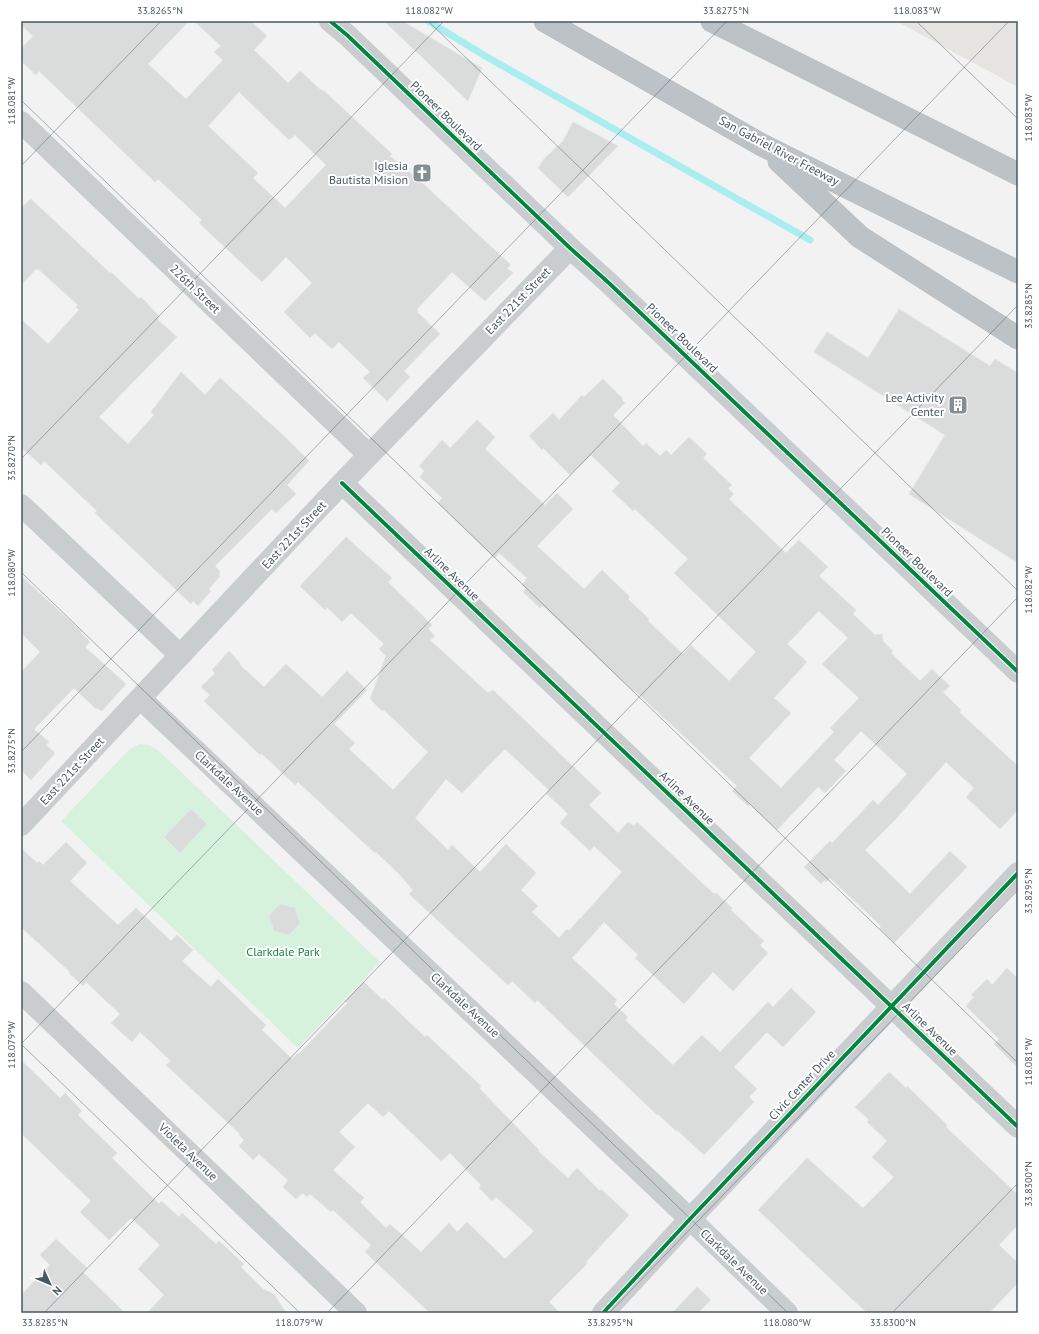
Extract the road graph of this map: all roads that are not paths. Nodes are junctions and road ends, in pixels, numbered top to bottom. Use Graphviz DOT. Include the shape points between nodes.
graph roads {
  1 [pos="330,21"];
  2 [pos="545,21"];
  3 [pos="712,21"];
  4 [pos="21,122"];
  5 [pos="762,145"];
  6 [pos="1018,174"];
  7 [pos="570,248"];
  8 [pos="1018,272"];
  9 [pos="1018,338"];
  10 [pos="369,455"];
  11 [pos="342,483"];
  12 [pos="21,505"];
  13 [pos="180,655"];
  14 [pos="1018,672"];
  15 [pos="141,699"];
  16 [pos="21,825"];
  17 [pos="1018,872"];
  18 [pos="21,992"];
  19 [pos="891,1006"];
  20 [pos="1018,1127"];
  21 [pos="690,1219"];
  22 [pos="356,1313"];
  23 [pos="603,1313"];
  24 [pos="787,1313"];
  1 -- 7 [label="street, Pioneer Boulevard"];
  2 -- 5 [label="highway, San Gabriel River Freeway"];
  3 -- 6 [label="highway"];
  4 -- 10 [label="street, 226th Street"];
  5 -- 8 [label="highway, San Gabriel River Freeway"];
  5 -- 9 [label="highway" via="860,237"];
  7 -- 10 [label="street, East 221st Street"];
  7 -- 14 [label="street, Pioneer Boulevard"];
  10 -- 11 [label="street, East 221st Street"];
  11 -- 13 [label="street, East 221st Street"];
  11 -- 19 [label="street, Arline Avenue"];
  12 -- 13 [label="street"];
  13 -- 15 [label="street, East 221st Street"];
  15 -- 16 [label="street, East 221st Street"];
  15 -- 21 [label="street, Clarkdale Avenue"];
  17 -- 19 [label="street, Civic Center Drive"];
  18 -- 22 [label="street, Violeta Avenue"];
  19 -- 20 [label="street, Arline Avenue"];
  19 -- 21 [label="street, Civic Center Drive"];
  21 -- 23 [label="street, Civic Center Drive"];
  21 -- 24 [label="street, Clarkdale Avenue"];
}
